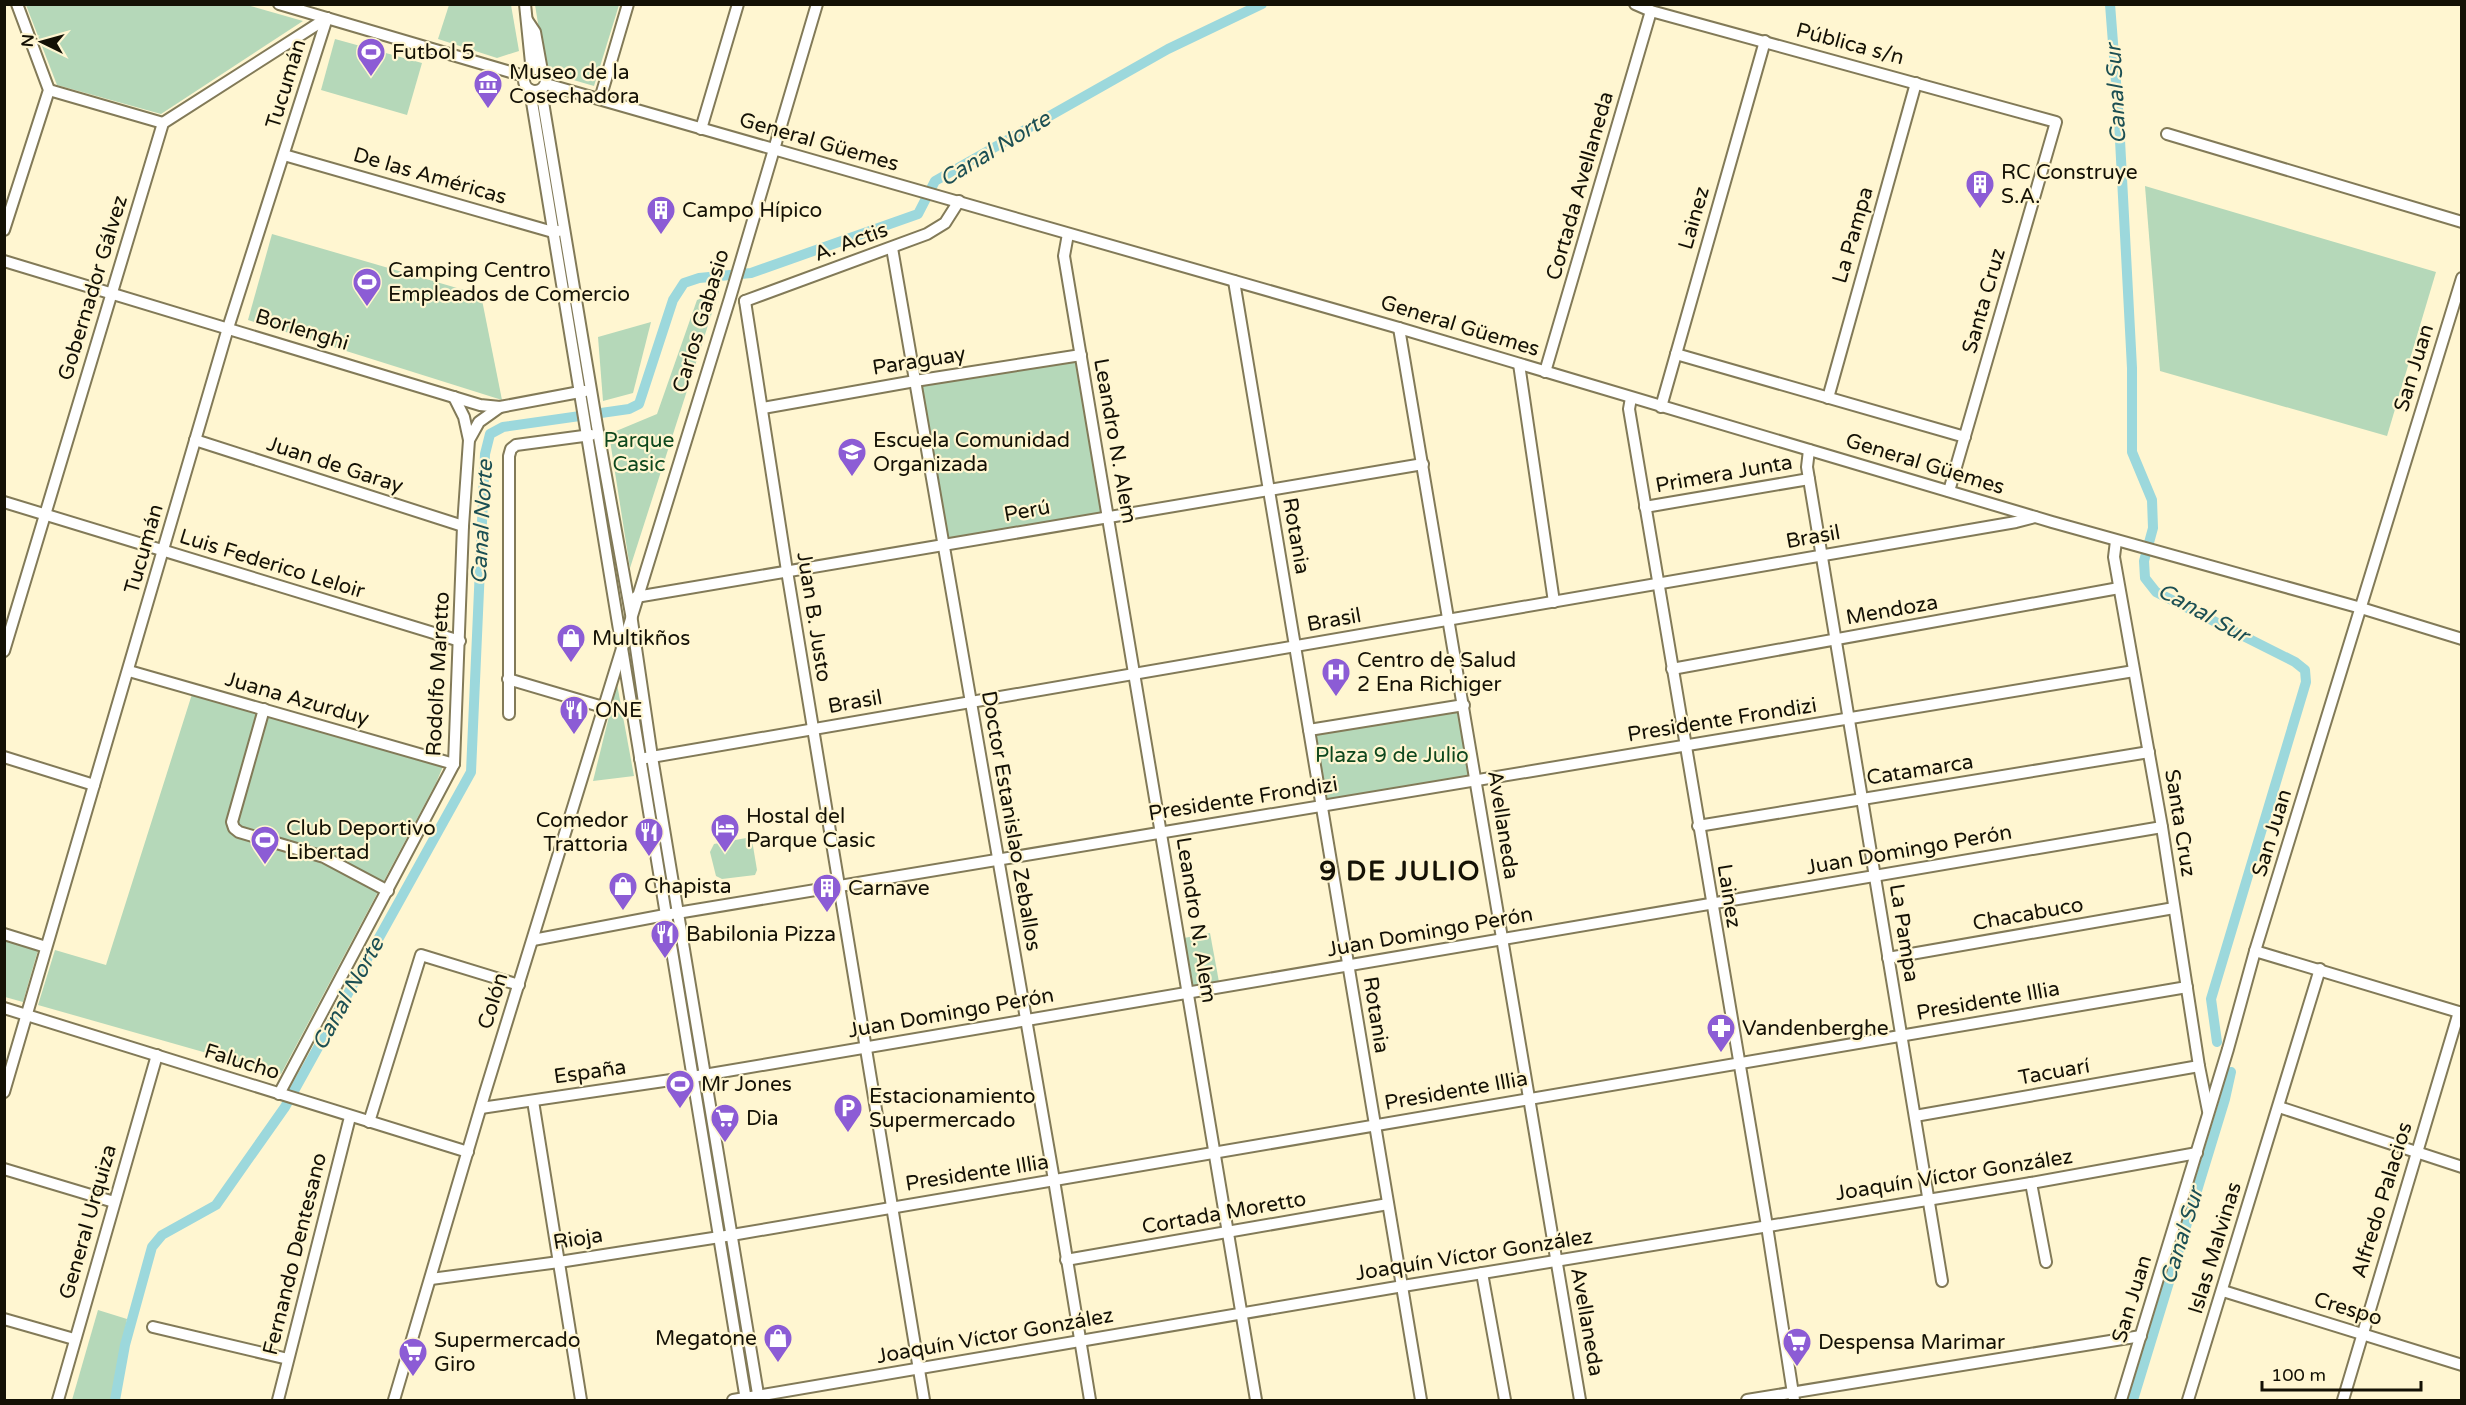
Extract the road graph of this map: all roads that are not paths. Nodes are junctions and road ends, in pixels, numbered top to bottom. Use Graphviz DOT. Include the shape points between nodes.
graph roads {
  1 [pos="17,4"];
  2 [pos="279,4"];
  3 [pos="525,4"];
  4 [pos="628,4"];
  5 [pos="738,4"];
  6 [pos="816,4"];
  7 [pos="1635,4"];
  8 [pos="1651,11"];
  9 [pos="327,18"];
  10 [pos="527,19"];
  11 [pos="1765,41"];
  12 [pos="542,71"];
  13 [pos="527,73"];
  14 [pos="1916,83"];
  15 [pos="539,88"];
  16 [pos="49,90"];
  17 [pos="600,99"];
  18 [pos="2056,122"];
  19 [pos="163,123"];
  20 [pos="701,129"];
  21 [pos="2167,134"];
  22 [pos="774,149"];
  23 [pos="284,155"];
  24 [pos="959,201"];
  25 [pos="2462,222"];
  26 [pos="4,230"];
  27 [pos="559,231"];
  28 [pos="1068,234"];
  29 [pos="892,248"];
  30 [pos="4,261"];
  31 [pos="2462,278"];
  32 [pos="1234,281"];
  33 [pos="112,293"];
  34 [pos="731,294"];
  35 [pos="745,301"];
  36 [pos="228,328"];
  37 [pos="1399,328"];
  38 [pos="1676,354"];
  39 [pos="1081,355"];
  40 [pos="1519,364"];
  41 [pos="1545,372"];
  42 [pos="915,381"];
  43 [pos="591,390"];
  44 [pos="579,393"];
  45 [pos="454,397"];
  46 [pos="1630,398"];
  47 [pos="1828,398"];
  48 [pos="500,407"];
  49 [pos="1661,407"];
  50 [pos="763,408"];
  51 [pos="598,430"];
  52 [pos="586,431"];
  53 [pos="1965,437"];
  54 [pos="195,440"];
  55 [pos="469,440"];
  56 [pos="1809,450"];
  57 [pos="1423,464"];
  58 [pos="1809,479"];
  59 [pos="1268,490"];
  60 [pos="1949,491"];
  61 [pos="4,502"];
  62 [pos="1645,507"];
  63 [pos="45,515"];
  64 [pos="1108,517"];
  65 [pos="2035,517"];
  66 [pos="463,526"];
  67 [pos="2116,541"];
  68 [pos="944,544"];
  69 [pos="163,551"];
  70 [pos="1821,556"];
  71 [pos="787,571"];
  72 [pos="1658,584"];
  73 [pos="2119,588"];
  74 [pos="636,597"];
  75 [pos="1554,602"];
  76 [pos="2361,608"];
  77 [pos="631,614"];
  78 [pos="1449,620"];
  79 [pos="2462,639"];
  80 [pos="1834,640"];
  81 [pos="460,641"];
  82 [pos="622,646"];
  83 [pos="1295,646"];
  84 [pos="4,651"];
  85 [pos="1672,669"];
  86 [pos="129,671"];
  87 [pos="2134,671"];
  88 [pos="1135,674"];
  89 [pos="508,679"];
  90 [pos="970,702"];
  91 [pos="1464,705"];
  92 [pos="603,707"];
  93 [pos="264,710"];
  94 [pos="508,714"];
  95 [pos="1848,718"];
  96 [pos="813,729"];
  97 [pos="1309,730"];
  98 [pos="1684,746"];
  99 [pos="2149,752"];
  100 [pos="652,757"];
  101 [pos="4,758"];
  102 [pos="640,759"];
  103 [pos="454,764"];
  104 [pos="1476,780"];
  105 [pos="94,785"];
  106 [pos="1862,800"];
  107 [pos="1321,806"];
  108 [pos="1698,826"];
  109 [pos="2162,827"];
  110 [pos="1161,833"];
  111 [pos="998,860"];
  112 [pos="1874,876"];
  113 [pos="840,886"];
  114 [pos="388,891"];
  115 [pos="1711,904"];
  116 [pos="2174,908"];
  117 [pos="678,913"];
  118 [pos="665,915"];
  119 [pos="4,934"];
  120 [pos="1503,939"];
  121 [pos="533,940"];
  122 [pos="46,947"];
  123 [pos="2255,951"];
  124 [pos="1888,958"];
  125 [pos="1348,966"];
  126 [pos="2320,969"];
  127 [pos="519,985"];
  128 [pos="2187,987"];
  129 [pos="1188,993"];
  130 [pos="4,1008"];
  131 [pos="2460,1012"];
  132 [pos="26,1014"];
  133 [pos="1027,1020"];
  134 [pos="1901,1035"];
  135 [pos="865,1048"];
  136 [pos="157,1055"];
  137 [pos="1737,1063"];
  138 [pos="2199,1066"];
  139 [pos="705,1075"];
  140 [pos="692,1077"];
  141 [pos="4,1092"];
  142 [pos="279,1094"];
  143 [pos="1530,1099"];
  144 [pos="533,1101"];
  145 [pos="2279,1107"];
  146 [pos="481,1108"];
  147 [pos="2208,1112"];
  148 [pos="1915,1116"];
  149 [pos="350,1117"];
  150 [pos="369,1122"];
  151 [pos="1374,1125"];
  152 [pos="468,1152"];
  153 [pos="1215,1152"];
  154 [pos="2197,1153"];
  155 [pos="2416,1153"];
  156 [pos="2462,1167"];
  157 [pos="4,1169"];
  158 [pos="1054,1180"];
  159 [pos="2031,1183"];
  160 [pos="1929,1199"];
  161 [pos="114,1202"];
  162 [pos="1388,1204"];
  163 [pos="892,1206"];
  164 [pos="1767,1226"];
  165 [pos="1228,1232"];
  166 [pos="732,1235"];
  167 [pos="718,1237"];
  168 [pos="1066,1260"];
  169 [pos="1557,1261"];
  170 [pos="560,1262"];
  171 [pos="2046,1262"];
  172 [pos="1482,1273"];
  173 [pos="431,1279"];
  174 [pos="1942,1281"];
  175 [pos="1403,1286"];
  176 [pos="2223,1292"];
  177 [pos="1241,1315"];
  178 [pos="4,1319"];
  179 [pos="153,1327"];
  180 [pos="2362,1334"];
  181 [pos="2141,1336"];
  182 [pos="74,1339"];
  183 [pos="1081,1341"];
  184 [pos="288,1359"];
  185 [pos="2462,1365"];
  186 [pos="918,1368"];
  187 [pos="1793,1397"];
  188 [pos="759,1398"];
  189 [pos="745,1400"];
  190 [pos="58,1401"];
  191 [pos="278,1401"];
  192 [pos="394,1401"];
  193 [pos="581,1401"];
  194 [pos="733,1401"];
  195 [pos="924,1401"];
  196 [pos="1090,1401"];
  197 [pos="1256,1401"];
  198 [pos="1421,1401"];
  199 [pos="1505,1401"];
  200 [pos="1581,1401"];
  201 [pos="1747,1401"];
  202 [pos="2121,1401"];
  203 [pos="2188,1401"];
  204 [pos="2343,1401"];
  1 -- 16 [label="street"];
  2 -- 9 [label="street"];
  3 -- 10 [label="street"];
  4 -- 17 [label="street"];
  5 -- 20 [label="street"];
  6 -- 22 [label="street, Carlos Gabasio"];
  7 -- 8 [label="street, Pública s/n"];
  8 -- 11 [label="street, Pública s/n"];
  8 -- 41 [label="street, Cortada Avellaneda"];
  9 -- 13 [label="street"];
  9 -- 19 [label="street"];
  9 -- 23 [label="street, Tucumán"];
  10 -- 12 [label="street" via="535,32"];
  10 -- 13 [label="street" via="531,63"];
  11 -- 14 [label="street, Pública s/n"];
  11 -- 38 [label="street, Lainez"];
  12 -- 13 [label="street" via="535,68"];
  12 -- 15 [label="street" via="546,77"];
  13 -- 15 [label="street" via="525,86"];
  14 -- 18 [label="street, Pública s/n"];
  14 -- 47 [label="street, La Pampa"];
  15 -- 17 [label="street, General Güemes"];
  15 -- 27 [label="street"];
  16 -- 19 [label="street"];
  16 -- 26 [label="street"];
  17 -- 20 [label="street, General Güemes"];
  18 -- 53 [label="street, Santa Cruz"];
  19 -- 33 [label="street, Gobernador Gálvez"];
  20 -- 22 [label="street, General Güemes"];
  21 -- 25 [label="street"];
  22 -- 24 [label="street, General Güemes"];
  22 -- 34 [label="street, Carlos Gabasio"];
  23 -- 27 [label="street, De las Américas"];
  23 -- 36 [label="street, Tucumán"];
  24 -- 28 [label="street, General Güemes"];
  24 -- 29 [label="street, A. Actis" via="945,223"];
  27 -- 43 [label="street"];
  27 -- 44 [label="street"];
  28 -- 32 [label="street, General Güemes"];
  28 -- 39 [label="street, Leandro N. Alem" via="1064,256"];
  29 -- 35 [label="street, A. Actis"];
  29 -- 42 [label="street, Doctor Estanislao Zeballos"];
  30 -- 33 [label="street, Borlenghi"];
  31 -- 76 [label="street, San Juan"];
  32 -- 37 [label="street, General Güemes"];
  32 -- 59 [label="street, Rotania"];
  33 -- 36 [label="street, Borlenghi"];
  33 -- 63 [label="street, Gobernador Gálvez"];
  34 -- 35 [label="street"];
  34 -- 74 [label="street, Carlos Gabasio"];
  35 -- 50 [label="street, Juan B. Justo"];
  36 -- 45 [label="street, Borlenghi"];
  36 -- 54 [label="street, Tucumán"];
  37 -- 40 [label="street, General Güemes"];
  37 -- 57 [label="street, Avellaneda"];
  38 -- 47 [label="street"];
  38 -- 49 [label="street, Lainez"];
  39 -- 42 [label="street, Paraguay"];
  39 -- 64 [label="street, Leandro N. Alem"];
  40 -- 41 [label="street, General Güemes"];
  40 -- 75 [label="street"];
  41 -- 46 [label="street, General Güemes"];
  42 -- 50 [label="street, Paraguay"];
  42 -- 68 [label="street, Doctor Estanislao Zeballos"];
  43 -- 44 [label="street, Borlenghi"];
  43 -- 51 [label="street"];
  44 -- 48 [label="street, Borlenghi"];
  44 -- 52 [label="street"];
  45 -- 48 [label="street, Borlenghi"];
  45 -- 55 [label="street"];
  46 -- 49 [label="street, General Güemes"];
  46 -- 62 [label="street, Lainez"];
  47 -- 53 [label="street"];
  48 -- 55 [label="street" via="479,422"];
  49 -- 56 [label="street, General Güemes"];
  50 -- 71 [label="street, Juan B. Justo"];
  51 -- 52 [label="street"];
  51 -- 77 [label="street"];
  52 -- 82 [label="street"];
  52 -- 89 [label="street" via="516,445 508,456"];
  53 -- 60 [label="street, Santa Cruz"];
  54 -- 66 [label="street, Juan de Garay"];
  54 -- 69 [label="street, Tucumán"];
  55 -- 66 [label="street, Rodolfo Maretto"];
  56 -- 58 [label="street, La Pampa"];
  56 -- 60 [label="street, General Güemes"];
  57 -- 59 [label="street, Perú"];
  57 -- 78 [label="street, Avellaneda"];
  58 -- 62 [label="street, Primera Junta"];
  58 -- 70 [label="street, La Pampa"];
  59 -- 64 [label="street, Perú"];
  59 -- 83 [label="street, Rotania"];
  60 -- 65 [label="street, General Güemes"];
  61 -- 63 [label="street, Luis Federico Leloir"];
  62 -- 72 [label="street, Lainez"];
  63 -- 69 [label="street, Luis Federico Leloir"];
  63 -- 84 [label="street, Gobernador Gálvez"];
  64 -- 68 [label="street, Perú"];
  64 -- 88 [label="street, Leandro N. Alem"];
  65 -- 67 [label="street, General Güemes"];
  65 -- 70 [label="street, Brasil"];
  66 -- 81 [label="street, Rodolfo Maretto"];
  67 -- 73 [label="street, Santa Cruz" via="2114,557"];
  67 -- 76 [label="street, General Güemes"];
  68 -- 71 [label="street, Perú"];
  68 -- 90 [label="street, Doctor Estanislao Zeballos"];
  69 -- 81 [label="street, Luis Federico Leloir"];
  69 -- 86 [label="street, Tucumán"];
  70 -- 72 [label="street, Brasil"];
  70 -- 80 [label="street, La Pampa"];
  71 -- 74 [label="street, Perú"];
  71 -- 96 [label="street, Juan B. Justo"];
  72 -- 75 [label="street, Brasil"];
  72 -- 85 [label="street, Lainez"];
  73 -- 80 [label="street, Mendoza"];
  73 -- 87 [label="street, Santa Cruz"];
  74 -- 77 [label="street, Carlos Gabasio"];
  75 -- 78 [label="street, Brasil"];
  76 -- 79 [label="street, General Güemes"];
  76 -- 123 [label="street, San Juan"];
  77 -- 82 [label="street, Colón"];
  77 -- 100 [label="street"];
  78 -- 83 [label="street, Brasil"];
  78 -- 91 [label="street, Avellaneda"];
  80 -- 85 [label="street, Mendoza"];
  80 -- 95 [label="street, La Pampa"];
  81 -- 103 [label="street, Rodolfo Maretto"];
  82 -- 92 [label="street, Colón"];
  82 -- 102 [label="street"];
  83 -- 88 [label="street, Brasil"];
  83 -- 97 [label="street, Rotania"];
  85 -- 98 [label="street, Lainez"];
  86 -- 93 [label="street, Juana Azurduy"];
  86 -- 105 [label="street, Tucumán"];
  87 -- 95 [label="street, Presidente Frondizi"];
  87 -- 99 [label="street, Santa Cruz"];
  88 -- 90 [label="street, Brasil"];
  88 -- 110 [label="street, Leandro N. Alem"];
  89 -- 92 [label="street"];
  89 -- 94 [label="street"];
  90 -- 96 [label="street, Brasil"];
  90 -- 111 [label="street, Doctor Estanislao Zeballos"];
  91 -- 97 [label="street"];
  91 -- 104 [label="street, Avellaneda"];
  92 -- 121 [label="street, Colón"];
  93 -- 103 [label="street, Juana Azurduy"];
  93 -- 114 [label="street" via="232,822 234,828 324,857"];
  95 -- 98 [label="street, Presidente Frondizi"];
  95 -- 106 [label="street, La Pampa"];
  96 -- 100 [label="street, Brasil"];
  96 -- 113 [label="street, Juan B. Justo"];
  97 -- 107 [label="street, Rotania"];
  98 -- 104 [label="street, Presidente Frondizi"];
  98 -- 108 [label="street, Lainez"];
  99 -- 106 [label="street, Catamarca"];
  99 -- 109 [label="street, Santa Cruz"];
  100 -- 102 [label="street, Brasil"];
  100 -- 117 [label="street"];
  101 -- 105 [label="street"];
  102 -- 118 [label="street"];
  103 -- 114 [label="street, Rodolfo Maretto"];
  104 -- 107 [label="street, Presidente Frondizi"];
  104 -- 120 [label="street, Avellaneda"];
  105 -- 122 [label="street, Tucumán"];
  106 -- 108 [label="street, Catamarca"];
  106 -- 112 [label="street, La Pampa"];
  107 -- 110 [label="street, Presidente Frondizi"];
  107 -- 125 [label="street, Rotania"];
  108 -- 115 [label="street, Lainez"];
  109 -- 112 [label="street, Juan Domingo Perón"];
  109 -- 116 [label="street, Santa Cruz"];
  110 -- 111 [label="street, Presidente Frondizi"];
  110 -- 129 [label="street, Leandro N. Alem"];
  111 -- 113 [label="street, Presidente Frondizi"];
  111 -- 133 [label="street, Doctor Estanislao Zeballos"];
  112 -- 115 [label="street, Juan Domingo Perón"];
  112 -- 124 [label="street, La Pampa"];
  113 -- 117 [label="street, Presidente Frondizi"];
  113 -- 135 [label="street, Juan B. Justo"];
  114 -- 142 [label="street, Rodolfo Maretto"];
  115 -- 120 [label="street, Juan Domingo Perón"];
  115 -- 137 [label="street, Lainez"];
  116 -- 124 [label="street, Chacabuco"];
  116 -- 128 [label="street, Santa Cruz"];
  117 -- 118 [label="street, Presidente Frondizi"];
  117 -- 139 [label="street"];
  118 -- 121 [label="street, Presidente Frondizi"];
  118 -- 140 [label="street"];
  119 -- 122 [label="street"];
  120 -- 125 [label="street, Juan Domingo Perón"];
  120 -- 143 [label="street, Avellaneda"];
  121 -- 127 [label="street, Colón"];
  122 -- 132 [label="street, Tucumán"];
  123 -- 126 [label="street"];
  123 -- 147 [label="street, San Juan"];
  124 -- 134 [label="street, La Pampa"];
  125 -- 129 [label="street, Juan Domingo Perón"];
  125 -- 151 [label="street, Rotania"];
  126 -- 131 [label="street"];
  126 -- 145 [label="street, Islas Malvinas"];
  127 -- 146 [label="street, Colón"];
  127 -- 150 [label="street" via="421,955"];
  128 -- 134 [label="street, Presidente Illia"];
  128 -- 138 [label="street, Santa Cruz"];
  129 -- 133 [label="street, Juan Domingo Perón"];
  129 -- 153 [label="street, Leandro N. Alem"];
  130 -- 132 [label="street, Falucho"];
  131 -- 155 [label="street, Alfredo Palacios"];
  132 -- 136 [label="street, Falucho"];
  132 -- 141 [label="street, Tucumán"];
  133 -- 135 [label="street, Juan Domingo Perón"];
  133 -- 158 [label="street, Doctor Estanislao Zeballos"];
  134 -- 137 [label="street, Presidente Illia"];
  134 -- 148 [label="street, La Pampa"];
  135 -- 139 [label="street, Juan Domingo Perón"];
  135 -- 163 [label="street, Juan B. Justo"];
  136 -- 142 [label="street, Falucho"];
  136 -- 161 [label="street, General Urquiza"];
  137 -- 143 [label="street, Presidente Illia"];
  137 -- 164 [label="street, Lainez"];
  138 -- 147 [label="street, Santa Cruz"];
  138 -- 148 [label="street, Tacuarí"];
  139 -- 140 [label="street, España"];
  139 -- 166 [label="street"];
  140 -- 144 [label="street, España"];
  140 -- 167 [label="street"];
  142 -- 149 [label="street, Falucho"];
  143 -- 151 [label="street, Presidente Illia"];
  143 -- 169 [label="street, Avellaneda"];
  144 -- 146 [label="street, España"];
  144 -- 170 [label="street"];
  145 -- 155 [label="street"];
  145 -- 176 [label="street, Islas Malvinas"];
  146 -- 152 [label="street, Colón"];
  147 -- 154 [label="street, San Juan"];
  148 -- 160 [label="street, La Pampa"];
  149 -- 150 [label="street, Falucho"];
  149 -- 184 [label="street, Fernando Dentesano"];
  150 -- 152 [label="street, Falucho"];
  151 -- 153 [label="street, Presidente Illia"];
  151 -- 162 [label="street, Rotania"];
  152 -- 173 [label="street, Colón"];
  153 -- 158 [label="street, Presidente Illia"];
  153 -- 165 [label="street, Leandro N. Alem"];
  154 -- 159 [label="street, Joaquín Víctor González"];
  154 -- 181 [label="street, San Juan"];
  155 -- 156 [label="street"];
  155 -- 180 [label="street, Alfredo Palacios"];
  157 -- 161 [label="street"];
  158 -- 163 [label="street, Presidente Illia"];
  158 -- 168 [label="street, Doctor Estanislao Zeballos"];
  159 -- 160 [label="street, Joaquín Víctor González"];
  159 -- 171 [label="street"];
  160 -- 164 [label="street, Joaquín Víctor González"];
  160 -- 174 [label="street, La Pampa"];
  161 -- 182 [label="street, General Urquiza"];
  162 -- 165 [label="street, Cortada Moretto"];
  162 -- 175 [label="street, Rotania"];
  163 -- 166 [label="street, Presidente Illia"];
  163 -- 186 [label="street, Juan B. Justo"];
  164 -- 169 [label="street, Joaquín Víctor González"];
  164 -- 187 [label="street, Lainez"];
  165 -- 168 [label="street, Cortada Moretto"];
  165 -- 177 [label="street, Leandro N. Alem"];
  166 -- 167 [label="street, Rioja"];
  166 -- 188 [label="street"];
  167 -- 170 [label="street, Rioja"];
  167 -- 189 [label="street"];
  168 -- 183 [label="street, Doctor Estanislao Zeballos"];
  169 -- 172 [label="street, Joaquín Víctor González"];
  169 -- 200 [label="street, Avellaneda"];
  170 -- 173 [label="street, Rioja"];
  170 -- 193 [label="street"];
  172 -- 175 [label="street, Joaquín Víctor González"];
  172 -- 199 [label="street"];
  173 -- 192 [label="street, Colón"];
  175 -- 177 [label="street, Joaquín Víctor González"];
  175 -- 198 [label="street, Rotania"];
  176 -- 180 [label="street, Crespo"];
  176 -- 203 [label="street, Islas Malvinas"];
  177 -- 183 [label="street, Joaquín Víctor González"];
  177 -- 197 [label="street, Leandro N. Alem"];
  178 -- 182 [label="street"];
  179 -- 184 [label="street"];
  180 -- 185 [label="street, Crespo"];
  180 -- 204 [label="street, Alfredo Palacios"];
  181 -- 187 [label="street"];
  181 -- 202 [label="street, San Juan"];
  182 -- 190 [label="street, General Urquiza"];
  183 -- 186 [label="street, Joaquín Víctor González"];
  183 -- 196 [label="street, Doctor Estanislao Zeballos"];
  184 -- 191 [label="street, Fernando Dentesano"];
  186 -- 188 [label="street, Joaquín Víctor González"];
  186 -- 195 [label="street, Juan B. Justo"];
  187 -- 201 [label="street"];
  188 -- 189 [label="street, Joaquín Víctor González"];
  189 -- 194 [label="street, Joaquín Víctor González"];
}
